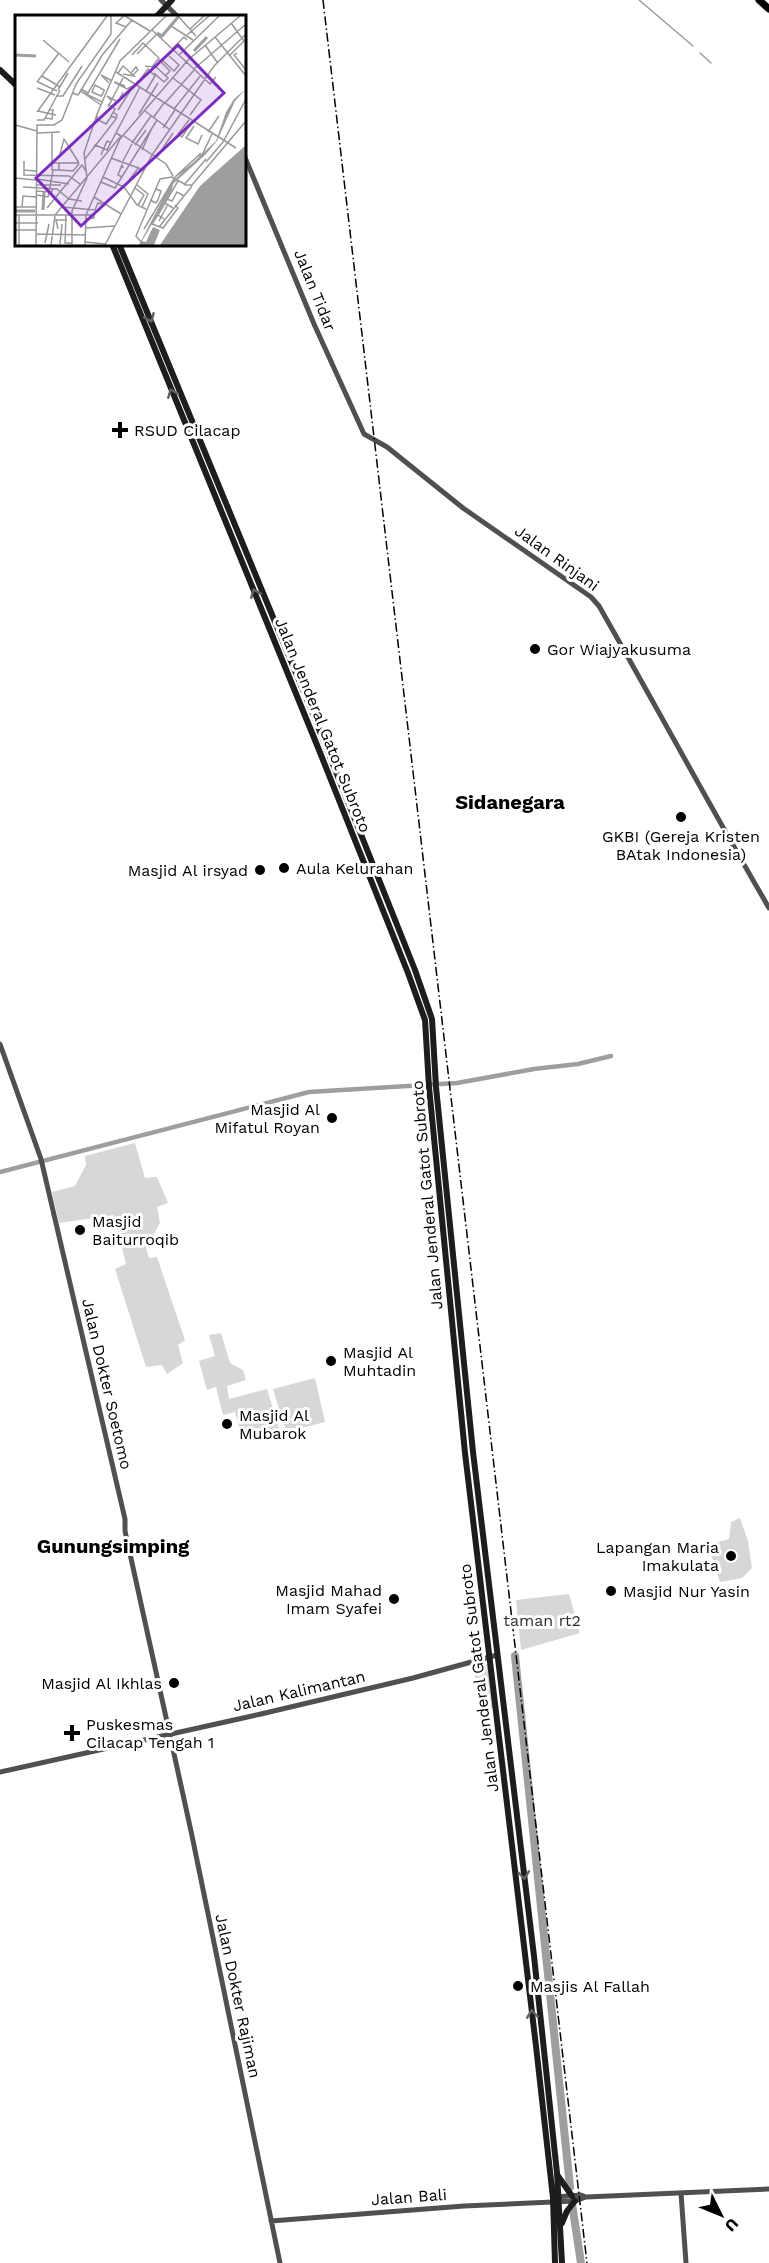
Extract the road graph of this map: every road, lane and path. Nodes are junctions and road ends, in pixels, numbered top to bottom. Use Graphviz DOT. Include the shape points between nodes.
graph roads {
  1 [pos="161,0"];
  2 [pos="759,0"];
  3 [pos="169,3"];
  4 [pos="769,9"];
  5 [pos="158,15"];
  6 [pos="0,70"];
  7 [pos="15,84"];
  8 [pos="246,160"];
  9 [pos="113,246"];
  10 [pos="120,246"];
  11 [pos="158,336"];
  12 [pos="150,339"];
  13 [pos="364,434"];
  14 [pos="769,908"];
  15 [pos="0,1044"];
  16 [pos="432,1083"];
  17 [pos="451,1267"];
  18 [pos="497,1655"];
  19 [pos="489,1659"];
  20 [pos="169,1734"];
  21 [pos="0,1772"];
  22 [pos="557,2173"];
  23 [pos="769,2189"];
  24 [pos="681,2193"];
  25 [pos="574,2198"];
  26 [pos="554,2200"];
  27 [pos="272,2221"];
  28 [pos="561,2225"];
  29 [pos="280,2263"];
  30 [pos="555,2263"];
  31 [pos="562,2263"];
  32 [pos="686,2263"];
  1 -- 3 [label="street"];
  2 -- 4 [label="highway"];
  3 -- 5 [label="main road"];
  6 -- 7 [label="main road"];
  8 -- 13 [label="street, Jalan Tidar"];
  9 -- 12 [label="main road, Jalan Jenderal Gatot Subroto"];
  10 -- 11 [label="main road, Jalan Jenderal Gatot Subroto, one-way"];
  11 -- 12 [label="main road"];
  11 -- 16 [label="main road, Jalan Jenderal Gatot Subroto" via="428,1005 435,1045"];
  16 -- 12 [label="main road, Jalan Jenderal Gatot Subroto, one-way" via="421,1007"];
  13 -- 14 [label="street, Jalan Rinjani" via="591,597"];
  15 -- 20 [label="street, Jalan Dokter Soetomo" via="41,1159 125,1519"];
  16 -- 17 [label="main road, Jalan Jenderal Gatot Subroto"];
  17 -- 18 [label="main road, Jalan Jenderal Gatot Subroto"];
  17 -- 19 [label="main road, Jalan Jenderal Gatot Subroto"];
  18 -- 19 [label="street, Jalan Kalimantan"];
  18 -- 22 [label="main road, Jalan Jenderal Gatot Subroto, one-way"];
  19 -- 20 [label="street, Jalan Kalimantan"];
  26 -- 19 [label="main road, Jalan Jenderal Gatot Subroto, one-way"];
  20 -- 21 [label="street, Jalan Kalimantan"];
  20 -- 27 [label="street, Jalan Dokter Rajiman"];
  22 -- 25 [label="main road"];
  22 -- 26 [label="main road, Jalan Jenderal Gatot Subroto"];
  23 -- 24 [label="street, Jalan Bali"];
  24 -- 25 [label="street, Jalan Bali"];
  24 -- 32 [label="street"];
  25 -- 26 [label="street, Jalan Bali"];
  25 -- 28 [label="main road"];
  26 -- 27 [label="street, Jalan Bali"];
  26 -- 28 [label="main road"];
  26 -- 30 [label="main road"];
  27 -- 29 [label="street, Jalan Dokter Rajiman"];
  28 -- 31 [label="main road"];
}
